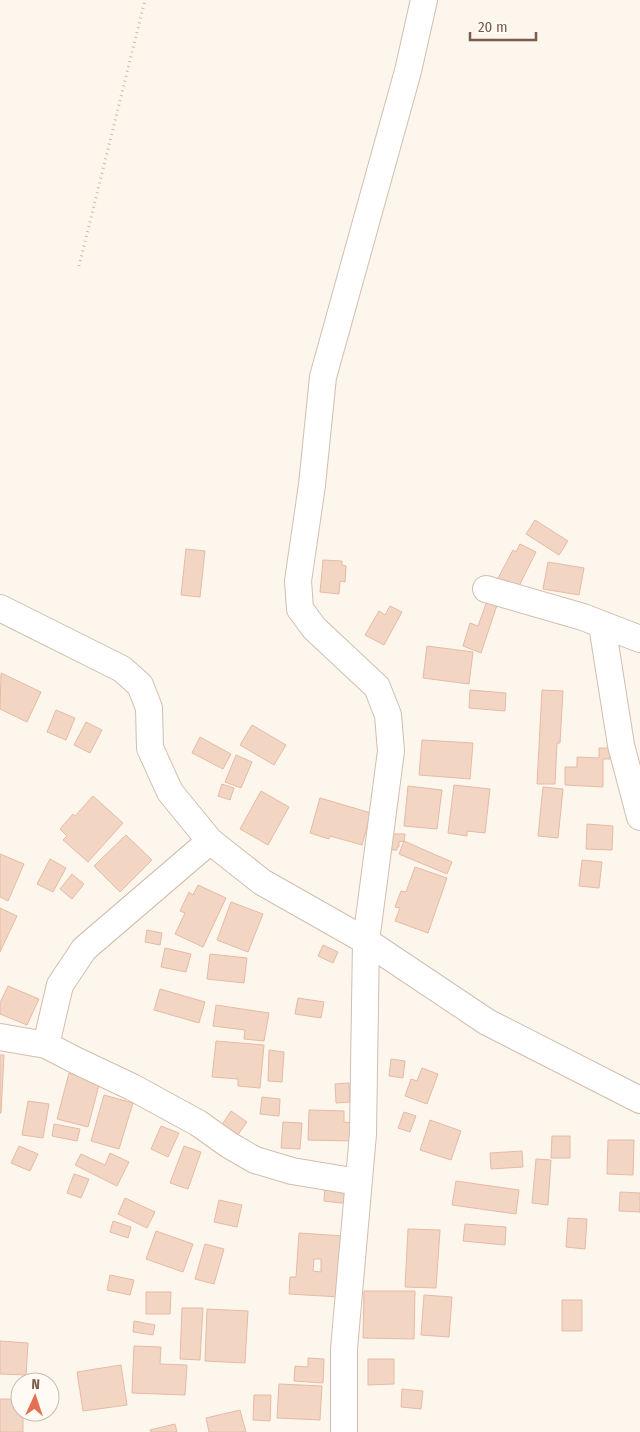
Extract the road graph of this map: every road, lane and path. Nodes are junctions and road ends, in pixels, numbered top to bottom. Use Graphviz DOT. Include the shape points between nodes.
graph roads {
  1 [pos="145,0"];
  2 [pos="424,0"];
  3 [pos="79,266"];
  4 [pos="486,589"];
  5 [pos="0,608"];
  6 [pos="602,624"];
  7 [pos="640,639"];
  8 [pos="640,817"];
  9 [pos="210,841"];
  10 [pos="366,941"];
  11 [pos="0,1037"];
  12 [pos="46,1045"];
  13 [pos="640,1100"];
  14 [pos="358,1182"];
  15 [pos="344,1432"];
  1 -- 3 [label="path"];
  2 -- 10 [label="street" via="408,71 323,376 298,581 300,609 314,628 377,687 388,715 391,751"];
  4 -- 6 [label="street"];
  5 -- 9 [label="street" via="122,669 140,685 149,708 150,748 170,792"];
  6 -- 7 [label="street"];
  6 -- 8 [label="street" via="622,745"];
  9 -- 10 [label="street" via="262,882"];
  9 -- 12 [label="street" via="84,949 60,985"];
  10 -- 13 [label="street" via="487,1022"];
  10 -- 14 [label="street" via="364,1134"];
  11 -- 12 [label="street"];
  12 -- 14 [label="street" via="198,1123 255,1160 292,1171"];
  14 -- 15 [label="street" via="344,1349"];
}
